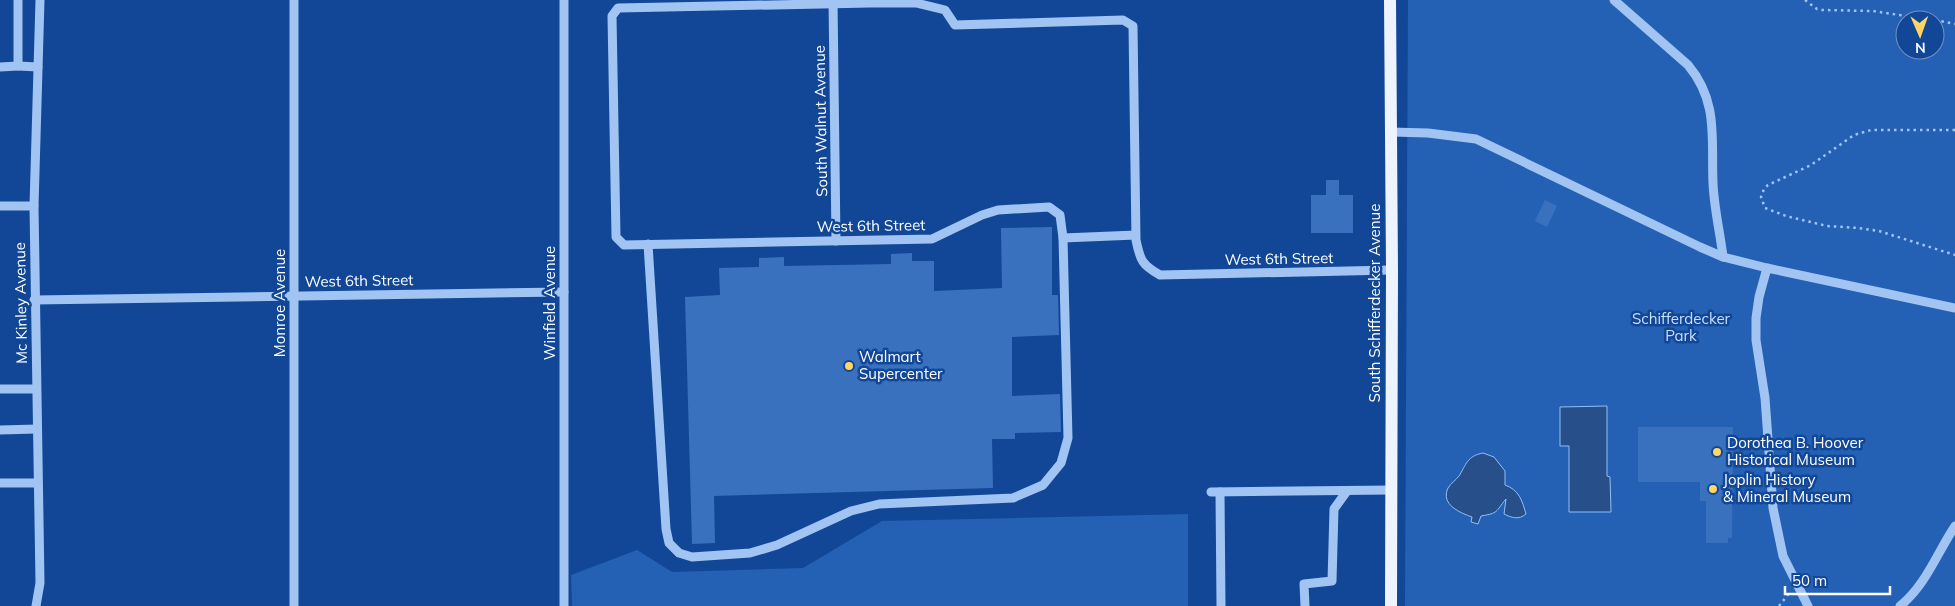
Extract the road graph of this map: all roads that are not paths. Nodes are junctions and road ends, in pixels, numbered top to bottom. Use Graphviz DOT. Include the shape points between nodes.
graph roads {
  1 [pos="18,0"];
  2 [pos="40,0"];
  3 [pos="294,0"];
  4 [pos="564,0"];
  5 [pos="942,0"];
  6 [pos="1390,0"];
  7 [pos="1614,0"];
  8 [pos="758,2"];
  9 [pos="833,2"];
  10 [pos="619,4"];
  11 [pos="945,10"];
  12 [pos="18,66"];
  13 [pos="0,67"];
  14 [pos="38,67"];
  15 [pos="1392,132"];
  16 [pos="0,206"];
  17 [pos="34,206"];
  18 [pos="1136,235"];
  19 [pos="1063,238"];
  20 [pos="836,241"];
  21 [pos="648,244"];
  22 [pos="1723,257"];
  23 [pos="1768,268"];
  24 [pos="1392,270"];
  25 [pos="564,292"];
  26 [pos="294,295"];
  27 [pos="34,300"];
  28 [pos="1955,308"];
  29 [pos="36,388"];
  30 [pos="0,389"];
  31 [pos="37,429"];
  32 [pos="0,430"];
  33 [pos="0,483"];
  34 [pos="38,483"];
  35 [pos="1347,490"];
  36 [pos="1391,490"];
  37 [pos="1955,526"];
  38 [pos="36,606"];
  39 [pos="294,606"];
  40 [pos="564,606"];
  41 [pos="1221,606"];
  42 [pos="1305,606"];
  43 [pos="1391,606"];
  44 [pos="1808,606"];
  45 [pos="1900,606"];
  1 -- 12 [label="street"];
  2 -- 14 [label="street, Mc Kinley Avenue"];
  3 -- 26 [label="street, Monroe Avenue"];
  4 -- 25 [label="street, Winfield Avenue"];
  5 -- 11 [label="street"];
  6 -- 15 [label="main road, South Schifferdecker Avenue"];
  7 -- 22 [label="street" via="1688,65 1705,89 1712,118 1713,185"];
  8 -- 9 [label="street"];
  8 -- 10 [label="street"];
  9 -- 11 [label="street" via="916,3"];
  9 -- 20 [label="street, South Walnut Avenue"];
  10 -- 21 [label="street, West 6th Street" via="612,16 616,237 624,245"];
  11 -- 18 [label="street, West 6th Street" via="955,25 1123,20 1133,26"];
  12 -- 13 [label="street"];
  12 -- 14 [label="street"];
  14 -- 17 [label="street, Mc Kinley Avenue"];
  15 -- 22 [label="street" via="1476,139"];
  15 -- 24 [label="main road, South Schifferdecker Avenue"];
  16 -- 17 [label="street"];
  17 -- 27 [label="street, Mc Kinley Avenue"];
  18 -- 19 [label="street"];
  18 -- 24 [label="street, West 6th Street" via="1140,258 1147,268 1160,275"];
  19 -- 20 [label="street, West 6th Street" via="1060,215 1049,207 998,210 932,240"];
  19 -- 21 [label="street, West 6th Street" via="1068,438 1061,463 1043,485 1013,498 879,504 851,511 777,545 750,553 692,556 679,554 668,543 666,529"];
  20 -- 21 [label="street, West 6th Street"];
  22 -- 23 [label="street"];
  23 -- 28 [label="street"];
  23 -- 44 [label="street" via="1759,297 1756,340 1765,398 1773,508 1783,556"];
  24 -- 36 [label="main road, South Schifferdecker Avenue"];
  25 -- 26 [label="street, West 6th Street"];
  25 -- 40 [label="street, Winfield Avenue"];
  26 -- 27 [label="street, West 6th Street"];
  26 -- 39 [label="street, Monroe Avenue"];
  27 -- 29 [label="street, Mc Kinley Avenue"];
  29 -- 30 [label="street"];
  29 -- 31 [label="street, Mc Kinley Avenue"];
  31 -- 32 [label="street"];
  31 -- 34 [label="street, Mc Kinley Avenue"];
  33 -- 34 [label="street"];
  34 -- 38 [label="street, Mc Kinley Avenue" via="40,583"];
  35 -- 36 [label="street"];
  35 -- 41 [label="street" via="1216,492"];
  35 -- 42 [label="street" via="1334,509 1332,581 1304,584"];
  36 -- 43 [label="main road, South Schifferdecker Avenue"];
  37 -- 45 [label="street" via="1922,582"];
}
